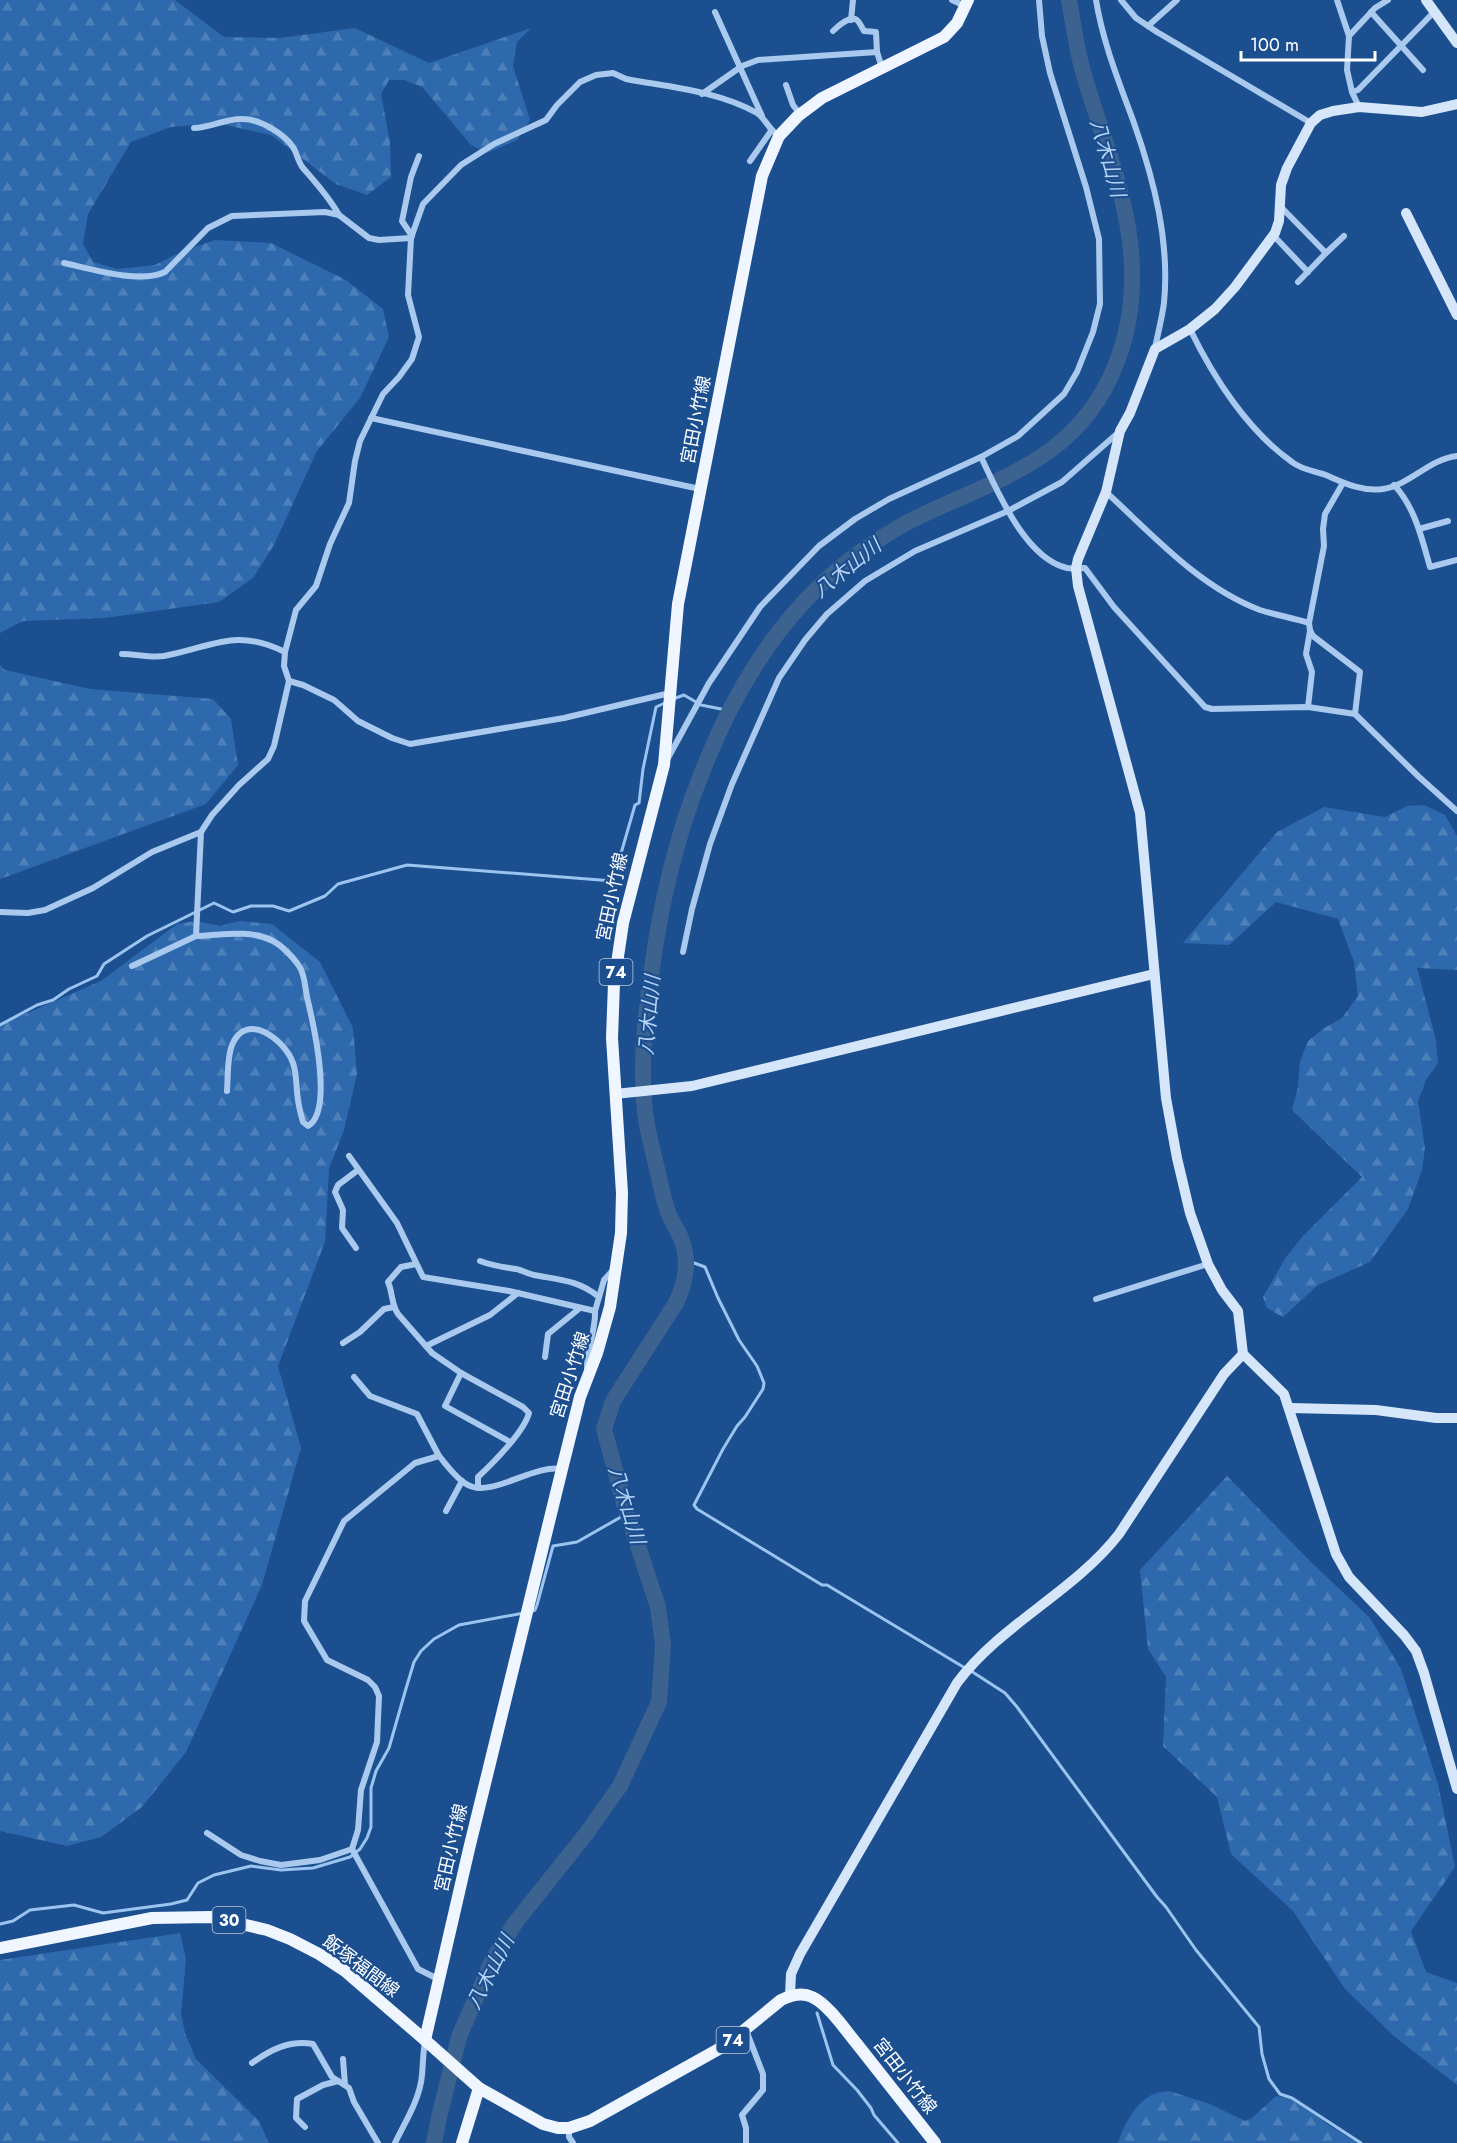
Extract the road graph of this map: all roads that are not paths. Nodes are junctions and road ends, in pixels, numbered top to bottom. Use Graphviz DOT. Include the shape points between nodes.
graph roads {
  1 [pos="853,0"];
  2 [pos="952,0"];
  3 [pos="1039,0"];
  4 [pos="1096,0"];
  5 [pos="1121,0"];
  6 [pos="1177,0"];
  7 [pos="1337,0"];
  8 [pos="1388,0"];
  9 [pos="1426,0"];
  10 [pos="967,3"];
  11 [pos="715,12"];
  12 [pos="1371,12"];
  13 [pos="1434,12"];
  14 [pos="851,20"];
  15 [pos="1148,26"];
  16 [pos="833,31"];
  17 [pos="1349,36"];
  18 [pos="1457,43"];
  19 [pos="1400,45"];
  20 [pos="877,52"];
  21 [pos="739,68"];
  22 [pos="882,69"];
  23 [pos="1423,70"];
  24 [pos="786,85"];
  25 [pos="1352,92"];
  26 [pos="702,94"];
  27 [pos="1457,104"];
  28 [pos="1359,107"];
  29 [pos="800,114"];
  30 [pos="762,117"];
  31 [pos="1311,123"];
  32 [pos="194,128"];
  33 [pos="775,134"];
  34 [pos="419,156"];
  35 [pos="750,160"];
  36 [pos="1280,206"];
  37 [pos="1406,213"];
  38 [pos="339,215"];
  39 [pos="1274,236"];
  40 [pos="1344,236"];
  41 [pos="411,237"];
  42 [pos="1326,253"];
  43 [pos="64,263"];
  44 [pos="1308,273"];
  45 [pos="1298,282"];
  46 [pos="1457,315"];
  47 [pos="1190,329"];
  48 [pos="1155,349"];
  49 [pos="371,418"];
  50 [pos="1120,431"];
  51 [pos="1457,456"];
  52 [pos="981,458"];
  53 [pos="1343,483"];
  54 [pos="1394,485"];
  55 [pos="700,489"];
  56 [pos="1106,492"];
  57 [pos="1008,511"];
  58 [pos="1448,521"];
  59 [pos="1419,529"];
  60 [pos="1457,560"];
  61 [pos="1076,568"];
  62 [pos="1310,626"];
  63 [pos="285,652"];
  64 [pos="122,654"];
  65 [pos="289,681"];
  66 [pos="671,693"];
  67 [pos="1308,707"];
  68 [pos="1355,714"];
  69 [pos="664,765"];
  70 [pos="1457,811"];
  71 [pos="201,832"];
  72 [pos="0,912"];
  73 [pos="196,936"];
  74 [pos="683,952"];
  75 [pos="132,966"];
  76 [pos="1154,974"];
  77 [pos="227,1091"];
  78 [pos="615,1094"];
  79 [pos="350,1156"];
  80 [pos="358,1170"];
  81 [pos="356,1248"];
  82 [pos="480,1261"];
  83 [pos="1208,1263"];
  84 [pos="416,1264"];
  85 [pos="617,1267"];
  86 [pos="518,1293"];
  87 [pos="599,1297"];
  88 [pos="1096,1299"];
  89 [pos="394,1307"];
  90 [pos="580,1308"];
  91 [pos="595,1311"];
  92 [pos="343,1344"];
  93 [pos="426,1346"];
  94 [pos="1242,1354"];
  95 [pos="545,1357"];
  96 [pos="461,1372"];
  97 [pos="354,1377"];
  98 [pos="587,1379"];
  99 [pos="1290,1408"];
  100 [pos="1457,1418"];
  101 [pos="510,1442"];
  102 [pos="439,1456"];
  103 [pos="562,1469"];
  104 [pos="462,1481"];
  105 [pos="478,1488"];
  106 [pos="446,1511"];
  107 [pos="1457,1789"];
  108 [pos="207,1833"];
  109 [pos="352,1849"];
  110 [pos="0,1948"];
  111 [pos="438,1979"];
  112 [pos="790,1995"];
  113 [pos="746,2030"];
  114 [pos="425,2040"];
  115 [pos="343,2059"];
  116 [pos="252,2063"];
  117 [pos="338,2081"];
  118 [pos="345,2085"];
  119 [pos="475,2085"];
  120 [pos="305,2127"];
  121 [pos="569,2128"];
  122 [pos="378,2143"];
  123 [pos="395,2143"];
  124 [pos="462,2143"];
  125 [pos="573,2143"];
  126 [pos="746,2143"];
  127 [pos="933,2143"];
  1 -- 14 [label="street"];
  2 -- 10 [label="street"];
  3 -- 52 [label="street" via="1050,73 1099,240 1100,304 1093,332 1064,394 1018,436"];
  4 -- 48 [label="street" via="1112,64 1151,176 1161,226 1164,304"];
  5 -- 15 [label="street"];
  6 -- 15 [label="street"];
  7 -- 17 [label="street"];
  8 -- 12 [label="street"];
  9 -- 13 [label="street"];
  10 -- 22 [label="main road, 宮田小竹線 / 74" via="944,38"];
  11 -- 21 [label="street"];
  12 -- 17 [label="street"];
  12 -- 19 [label="street"];
  13 -- 18 [label="street"];
  13 -- 19 [label="street"];
  14 -- 16 [label="street"];
  14 -- 20 [label="street" via="857,20 864,31 876,32"];
  15 -- 31 [label="street"];
  17 -- 25 [label="street" via="1347,70"];
  19 -- 23 [label="street"];
  19 -- 25 [label="street"];
  20 -- 21 [label="street" via="758,60"];
  20 -- 22 [label="street"];
  21 -- 26 [label="street"];
  21 -- 30 [label="street"];
  22 -- 29 [label="main road, 宮田小竹線 / 74" via="822,98"];
  24 -- 29 [label="street"];
  25 -- 28 [label="street"];
  26 -- 30 [label="street"];
  26 -- 41 [label="street" via="613,73 580,82 546,120 494,144 461,165 423,204"];
  27 -- 28 [label="street" via="1422,111"];
  28 -- 31 [label="street" via="1326,113"];
  29 -- 33 [label="main road, 宮田小竹線 / 74"];
  30 -- 33 [label="street"];
  31 -- 36 [label="street" via="1287,168"];
  32 -- 38 [label="street" via="244,118 264,123 294,148 302,166"];
  33 -- 35 [label="street"];
  33 -- 55 [label="main road, 宮田小竹線 / 74" via="762,176"];
  34 -- 41 [label="street" via="402,221"];
  36 -- 39 [label="street"];
  36 -- 42 [label="street"];
  37 -- 46 [label="street"];
  38 -- 41 [label="street" via="369,238"];
  38 -- 43 [label="street" via="326,212 232,216 208,228 165,272 156,276 113,273"];
  39 -- 44 [label="street"];
  39 -- 47 [label="street" via="1235,287"];
  40 -- 42 [label="street"];
  41 -- 49 [label="street" via="408,295 419,338 412,359 383,394"];
  42 -- 44 [label="street"];
  44 -- 45 [label="street"];
  47 -- 48 [label="street"];
  47 -- 53 [label="street" via="1206,363 1262,436 1293,464"];
  48 -- 50 [label="street"];
  49 -- 55 [label="street"];
  49 -- 63 [label="street" via="355,460 349,503 316,586 296,610"];
  50 -- 56 [label="street"];
  50 -- 57 [label="street" via="1062,482"];
  51 -- 54 [label="street" via="1444,458"];
  52 -- 57 [label="street"];
  52 -- 69 [label="street" via="889,499 819,546 745,628 709,682"];
  53 -- 54 [label="street" via="1369,490"];
  53 -- 62 [label="street" via="1325,514 1324,546"];
  54 -- 59 [label="street"];
  55 -- 66 [label="main road, 宮田小竹線 / 74" via="678,604"];
  56 -- 61 [label="street"];
  56 -- 62 [label="street" via="1184,564 1222,591"];
  57 -- 61 [label="street" via="1032,545 1058,565"];
  57 -- 74 [label="street" via="915,551 865,581 805,640 779,678 732,784 710,844"];
  58 -- 59 [label="street"];
  59 -- 60 [label="street" via="1430,567"];
  61 -- 67 [label="street" via="1085,568 1114,607 1205,707"];
  61 -- 76 [label="street" via="1140,813"];
  62 -- 67 [label="street" via="1306,654 1312,672"];
  62 -- 68 [label="street" via="1313,636 1360,672"];
  63 -- 64 [label="street" via="243,639 216,641 161,656"];
  63 -- 65 [label="street"];
  65 -- 66 [label="street" via="334,700 358,720 410,744 564,718"];
  65 -- 71 [label="street" via="268,759 239,784"];
  66 -- 69 [label="main road, 宮田小竹線 / 74"];
  67 -- 68 [label="street"];
  68 -- 70 [label="street"];
  69 -- 78 [label="main road, 宮田小竹線 / 74" via="623,923 614,982"];
  71 -- 72 [label="street" via="152,852 93,888 45,910"];
  71 -- 73 [label="street"];
  73 -- 75 [label="street"];
  73 -- 77 [label="street" via="254,934 275,941 301,967 314,1023 320,1097 314,1122 303,1122 294,1064 286,1048 267,1032 245,1029 235,1038"];
  76 -- 78 [label="street" via="692,1086"];
  76 -- 83 [label="street" via="1166,1098 1177,1158 1190,1213"];
  78 -- 85 [label="main road, 宮田小竹線 / 74" via="622,1193"];
  79 -- 80 [label="street"];
  80 -- 81 [label="street" via="335,1192 343,1210 342,1228"];
  80 -- 84 [label="street" via="397,1223"];
  82 -- 87 [label="street" via="558,1278 587,1287"];
  83 -- 88 [label="street"];
  83 -- 94 [label="street" via="1238,1311"];
  84 -- 86 [label="street" via="423,1277"];
  84 -- 89 [label="street" via="400,1267 388,1282"];
  85 -- 87 [label="street" via="604,1280"];
  85 -- 98 [label="main road, 宮田小竹線 / 74" via="610,1307"];
  86 -- 90 [label="street"];
  86 -- 93 [label="street" via="490,1315"];
  87 -- 91 [label="street"];
  89 -- 92 [label="street" via="384,1309"];
  89 -- 93 [label="street"];
  90 -- 91 [label="street"];
  90 -- 95 [label="street" via="548,1334"];
  91 -- 98 [label="street"];
  93 -- 96 [label="street"];
  94 -- 99 [label="street" via="1284,1394"];
  94 -- 112 [label="street" via="1224,1374 1104,1554 997,1641 957,1683 800,1954 791,1974"];
  96 -- 101 [label="street" via="446,1406"];
  96 -- 101 [label="street" via="529,1413"];
  97 -- 102 [label="street" via="375,1398 417,1414"];
  98 -- 103 [label="main road, 宮田小竹線 / 74"];
  99 -- 100 [label="street" via="1376,1410"];
  99 -- 107 [label="street" via="1336,1554 1349,1577 1416,1651"];
  101 -- 105 [label="street" via="478,1477"];
  102 -- 104 [label="street"];
  102 -- 109 [label="street" via="415,1463 344,1521 305,1601 304,1621 327,1660 368,1680 380,1696 377,1742 361,1790 358,1830"];
  103 -- 105 [label="street" via="550,1467"];
  103 -- 111 [label="main road, 宮田小竹線 / 74"];
  104 -- 105 [label="street"];
  104 -- 106 [label="street"];
  108 -- 109 [label="street" via="241,1855 281,1865 320,1860"];
  109 -- 111 [label="street" via="418,1970"];
  110 -- 114 [label="main road, 飯塚福間線 / 30" via="152,1918 211,1917 239,1922 290,1939 319,1954 345,1971"];
  111 -- 114 [label="main road, 宮田小竹線 / 74"];
  112 -- 113 [label="main road, 74"];
  112 -- 127 [label="main road, 宮田小竹線" via="812,1996 820,2002"];
  113 -- 121 [label="main road, 74" via="590,2121"];
  113 -- 126 [label="street" via="763,2074 763,2090 742,2115"];
  114 -- 119 [label="main road, 飯塚福間線 / 30"];
  114 -- 123 [label="street" via="418,2092"];
  115 -- 118 [label="street"];
  116 -- 117 [label="street" via="282,2045 309,2043"];
  117 -- 118 [label="street"];
  117 -- 120 [label="street" via="297,2099 296,2118"];
  118 -- 122 [label="street"];
  119 -- 121 [label="main road" via="543,2124"];
  119 -- 124 [label="main road"];
  121 -- 125 [label="street"];
}
